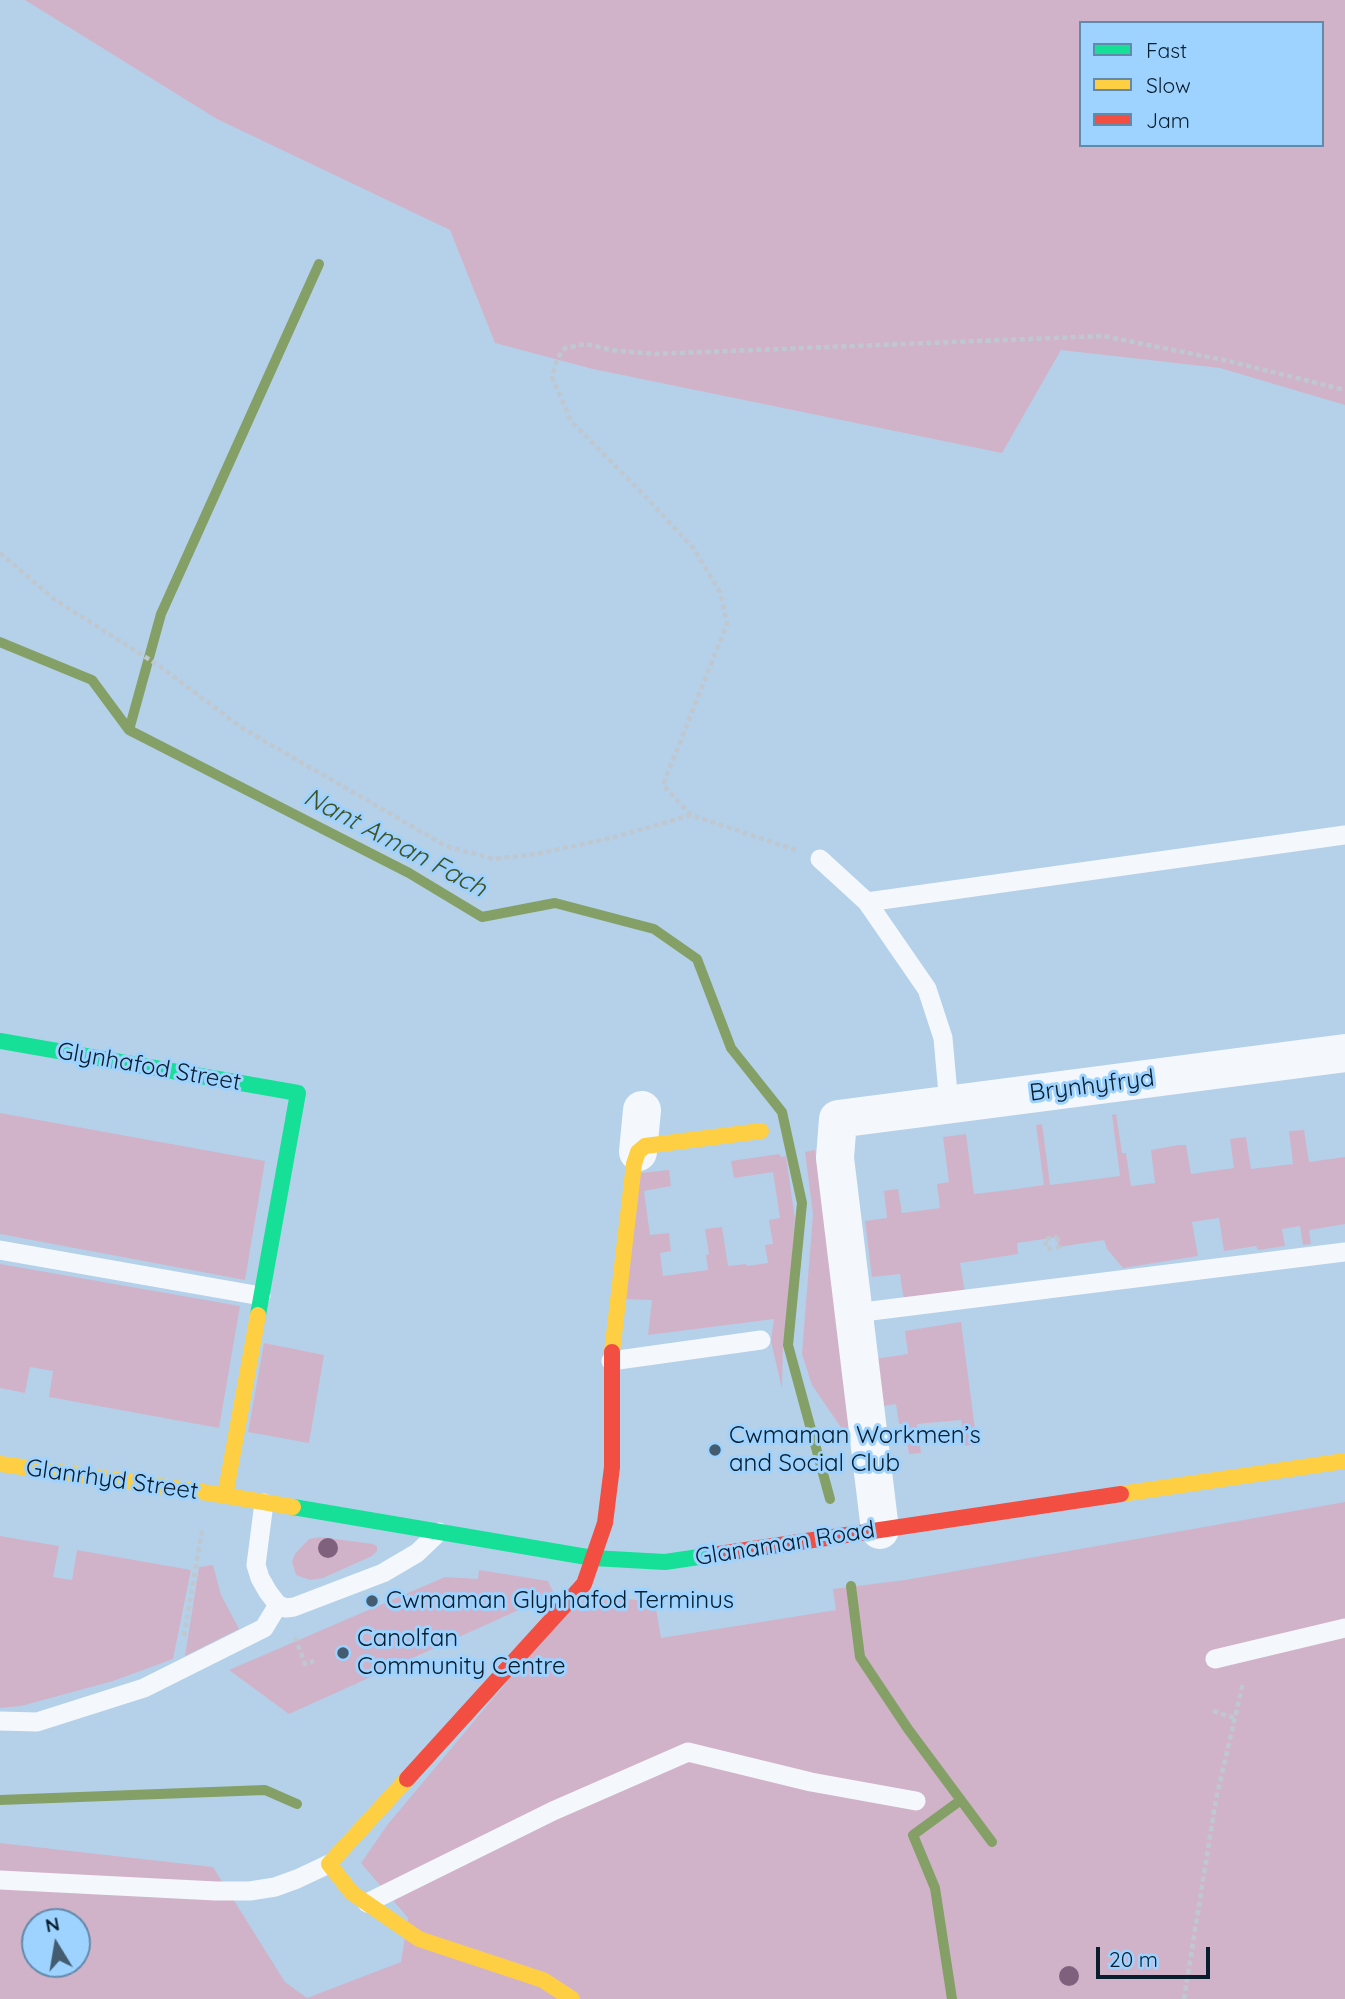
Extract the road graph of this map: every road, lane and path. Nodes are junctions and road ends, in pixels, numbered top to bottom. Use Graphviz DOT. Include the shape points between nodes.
graph roads {
  1 [pos="1345,390"];
  2 [pos="0,553"];
  3 [pos="691,815"];
  4 [pos="1345,835"];
  5 [pos="820,859"];
  6 [pos="867,902"];
  7 [pos="0,1041"];
  8 [pos="1345,1053"];
  9 [pos="949,1105"];
  10 [pos="642,1110"];
  11 [pos="761,1131"];
  12 [pos="638,1152"];
  13 [pos="0,1250"];
  14 [pos="1345,1252"];
  15 [pos="261,1296"];
  16 [pos="855,1313"];
  17 [pos="761,1340"];
  18 [pos="611,1361"];
  19 [pos="1345,1461"];
  20 [pos="0,1464"];
  21 [pos="217,1495"];
  22 [pos="264,1503"];
  23 [pos="880,1530"];
  24 [pos="439,1531"];
  25 [pos="593,1558"];
  26 [pos="278,1605"];
  27 [pos="1345,1628"];
  28 [pos="295,1637"];
  29 [pos="1250,1651"];
  30 [pos="1215,1660"];
  31 [pos="314,1661"];
  32 [pos="179,1671"];
  33 [pos="1213,1711"];
  34 [pos="1235,1718"];
  35 [pos="0,1721"];
  36 [pos="916,1801"];
  37 [pos="328,1864"];
  38 [pos="0,1880"];
  39 [pos="367,1903"];
  40 [pos="572,1999"];
  41 [pos="1184,1999"];
  1 -- 3 [label="path" via="1103,336 653,354 586,344 565,348 552,377 571,421 687,542 720,593 727,624 663,785"];
  2 -- 3 [label="path" via="54,599 158,665 242,728 446,846 493,859 536,854"];
  3 -- 5 [label="path"];
  4 -- 6 [label="lane"];
  5 -- 6 [label="lane"];
  6 -- 9 [label="lane" via="927,989 943,1038"];
  7 -- 15 [label="street, Glynhafod Street" via="298,1093"];
  8 -- 9 [label="street, Brynhyfryd"];
  9 -- 16 [label="street, Brynhyfryd" via="838,1119 835,1158"];
  10 -- 12 [label="street"];
  11 -- 12 [label="street" via="645,1146"];
  12 -- 18 [label="street"];
  13 -- 15 [label="lane"];
  14 -- 16 [label="lane"];
  15 -- 21 [label="street"];
  16 -- 23 [label="street"];
  17 -- 18 [label="lane"];
  18 -- 25 [label="street" via="612,1467 605,1523"];
  19 -- 23 [label="street, Glanaman Road"];
  20 -- 21 [label="street, Glanrhyd Street"];
  21 -- 22 [label="street, Glanaman Road"];
  21 -- 32 [label="path"];
  22 -- 24 [label="street, Glanaman Road"];
  22 -- 26 [label="lane" via="256,1564"];
  23 -- 25 [label="street, Glanaman Road" via="665,1562"];
  24 -- 25 [label="street, Glanaman Road"];
  24 -- 26 [label="lane" via="417,1553 383,1573 295,1606"];
  25 -- 37 [label="street" via="584,1584"];
  26 -- 32 [label="lane" via="264,1628"];
  27 -- 29 [label="lane"];
  28 -- 31 [label="path" via="305,1664"];
  29 -- 30 [label="lane"];
  29 -- 34 [label="path"];
  32 -- 35 [label="lane" via="144,1688 37,1722"];
  33 -- 34 [label="path"];
  34 -- 41 [label="path" via="1216,1799"];
  36 -- 39 [label="lane" via="688,1752 553,1811"];
  37 -- 38 [label="lane" via="275,1887 250,1891"];
  37 -- 39 [label="street" via="352,1893"];
  39 -- 40 [label="street" via="419,1939 543,1980"];
}
